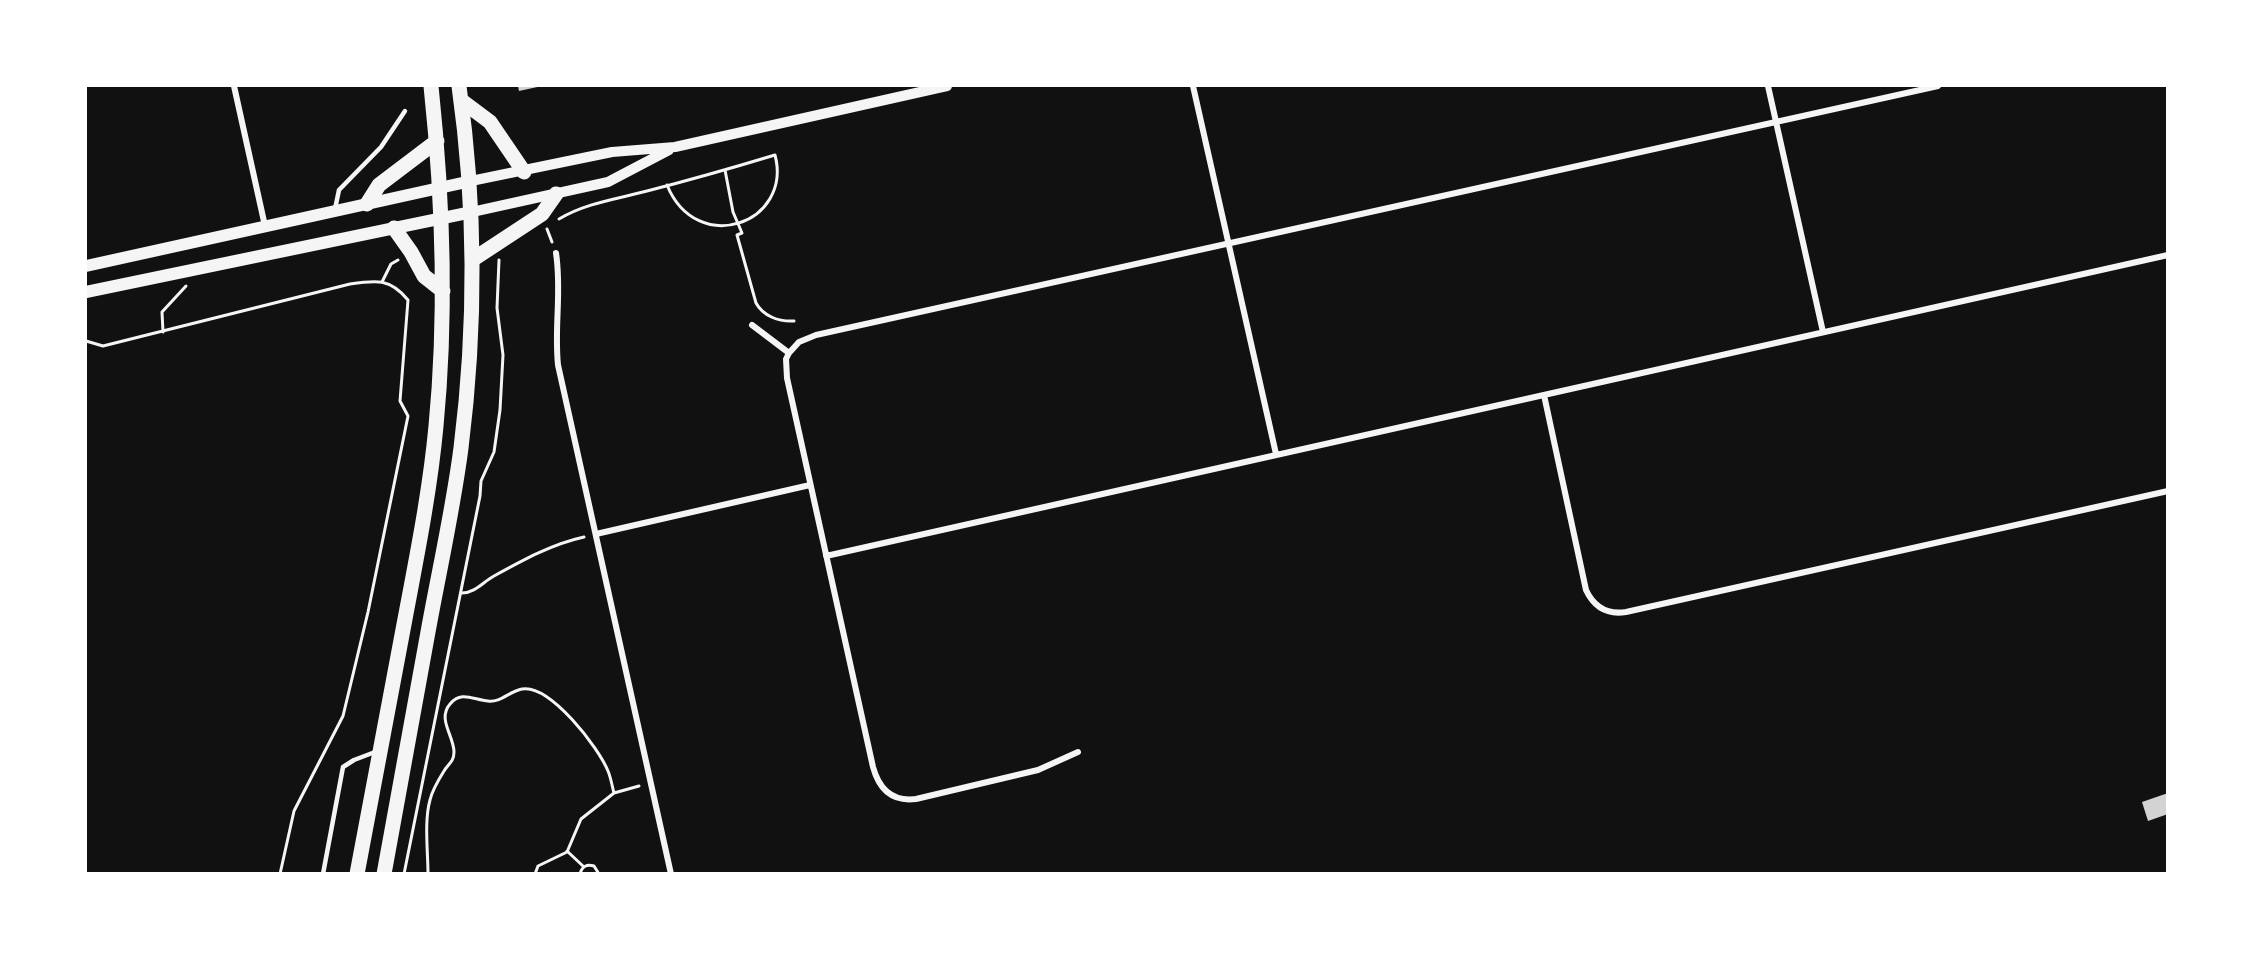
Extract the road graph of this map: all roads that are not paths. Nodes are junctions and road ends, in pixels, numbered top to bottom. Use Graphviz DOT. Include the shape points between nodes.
graph roads {
  1 [pos="234,86"];
  2 [pos="431,86"];
  3 [pos="947,86"];
  4 [pos="1193,86"];
  5 [pos="1768,86"];
  6 [pos="1938,86"];
  7 [pos="460,93"];
  8 [pos="405,111"];
  9 [pos="1776,122"];
  10 [pos="437,141"];
  11 [pos="675,147"];
  12 [pos="524,172"];
  13 [pos="471,182"];
  14 [pos="441,188"];
  15 [pos="555,194"];
  16 [pos="367,204"];
  17 [pos="335,211"];
  18 [pos="472,212"];
  19 [pos="442,218"];
  20 [pos="265,227"];
  21 [pos="394,228"];
  22 [pos="1228,244"];
  23 [pos="556,253"];
  24 [pos="2168,255"];
  25 [pos="472,260"];
  26 [pos="86,266"];
  27 [pos="86,291"];
  28 [pos="443,291"];
  29 [pos="752,325"];
  30 [pos="1823,332"];
  31 [pos="789,353"];
  32 [pos="1544,395"];
  33 [pos="1276,454"];
  34 [pos="810,485"];
  35 [pos="2168,491"];
  36 [pos="596,534"];
  37 [pos="826,556"];
  38 [pos="380,751"];
  39 [pos="1078,752"];
  40 [pos="323,873"];
  41 [pos="357,873"];
  42 [pos="384,873"];
  43 [pos="671,873"];
  1 -- 20 [label="street"];
  2 -- 10 [label="main road"];
  3 -- 11 [label="street"];
  4 -- 22 [label="street"];
  5 -- 9 [label="street"];
  6 -- 9 [label="street"];
  7 -- 12 [label="main road" via="490,122"];
  7 -- 13 [label="main road"];
  8 -- 17 [label="lane" via="381,147 339,190"];
  9 -- 22 [label="street"];
  9 -- 30 [label="street"];
  10 -- 14 [label="main road"];
  10 -- 16 [label="main road" via="379,184"];
  11 -- 12 [label="street" via="612,152"];
  11 -- 15 [label="street" via="608,182"];
  12 -- 13 [label="street"];
  13 -- 14 [label="main road"];
  13 -- 18 [label="main road"];
  14 -- 16 [label="main road"];
  14 -- 19 [label="main road"];
  15 -- 18 [label="street"];
  15 -- 25 [label="main road" via="542,214"];
  16 -- 17 [label="main road"];
  17 -- 20 [label="main road"];
  18 -- 19 [label="main road"];
  18 -- 25 [label="main road"];
  19 -- 21 [label="main road"];
  19 -- 28 [label="main road"];
  20 -- 26 [label="main road"];
  21 -- 27 [label="main road"];
  21 -- 28 [label="main road" via="424,276"];
  22 -- 31 [label="street" via="816,335 799,342"];
  22 -- 33 [label="street"];
  23 -- 36 [label="street" via="560,287 558,365"];
  24 -- 30 [label="street"];
  25 -- 42 [label="main road" via="467,390 460,450"];
  28 -- 38 [label="main road" via="438,406 429,481"];
  29 -- 31 [label="street"];
  30 -- 32 [label="street"];
  31 -- 34 [label="street" via="787,378"];
  32 -- 33 [label="street"];
  32 -- 35 [label="street" via="1586,590 1602,610 1618,614"];
  33 -- 37 [label="street"];
  34 -- 36 [label="street"];
  34 -- 37 [label="street"];
  36 -- 43 [label="street"];
  37 -- 39 [label="street" via="876,779 889,794 916,798 1038,770"];
  38 -- 40 [label="lane" via="343,767"];
  38 -- 41 [label="main road"];
}
